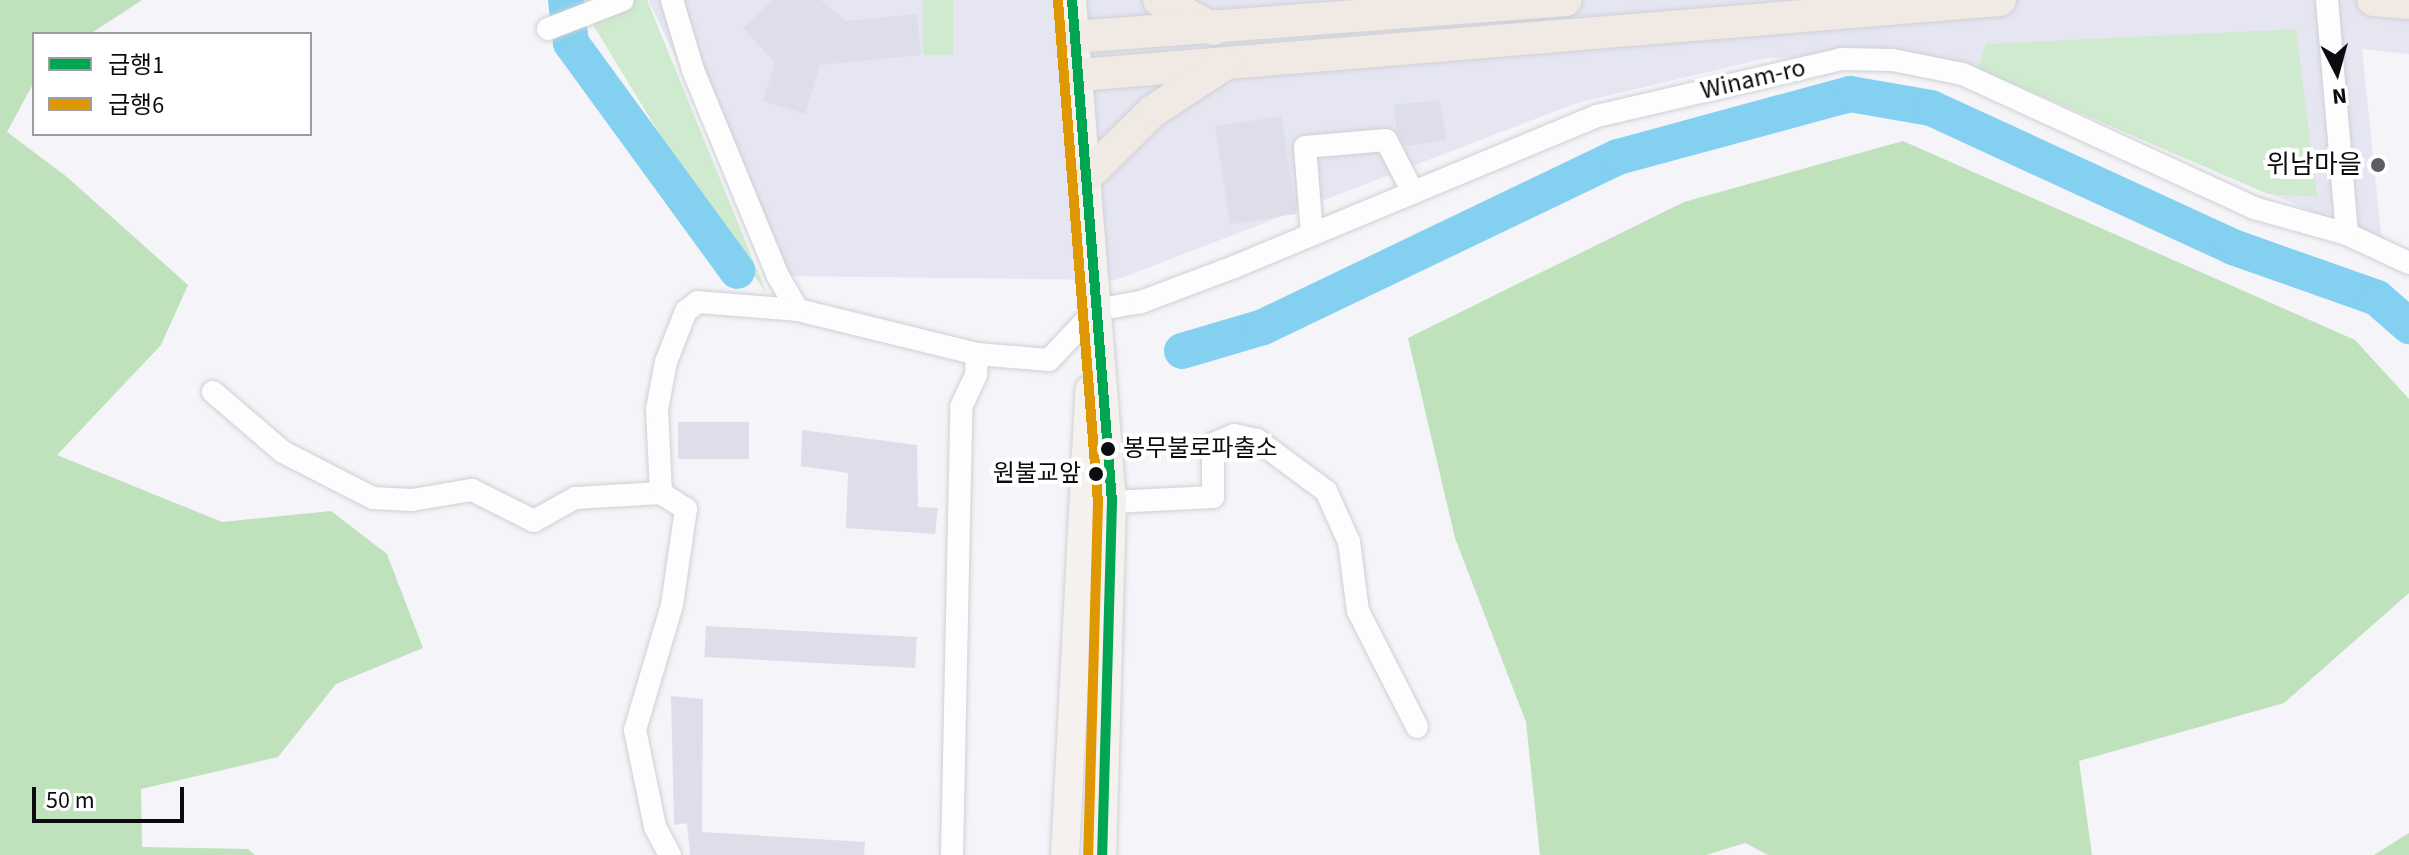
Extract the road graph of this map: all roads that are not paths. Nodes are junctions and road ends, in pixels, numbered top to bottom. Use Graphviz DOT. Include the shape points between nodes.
graph roads {
  1 [pos="622,0"];
  2 [pos="672,0"];
  3 [pos="1072,0"];
  4 [pos="1159,0"];
  5 [pos="1566,0"];
  6 [pos="2000,0"];
  7 [pos="2327,0"];
  8 [pos="548,29"];
  9 [pos="1214,29"];
  10 [pos="1075,37"];
  11 [pos="1227,63"];
  12 [pos="1080,75"];
  13 [pos="1088,175"];
  14 [pos="1413,192"];
  15 [pos="1312,234"];
  16 [pos="2347,234"];
  17 [pos="2409,263"];
  18 [pos="798,310"];
  19 [pos="1096,310"];
  20 [pos="977,354"];
  21 [pos="213,392"];
  22 [pos="661,493"];
  23 [pos="1112,502"];
  24 [pos="1417,727"];
  25 [pos="670,855"];
  26 [pos="952,855"];
  27 [pos="1065,855"];
  28 [pos="1102,855"];
  1 -- 8 [label="street"];
  2 -- 18 [label="street" via="693,70 778,276"];
  3 -- 10 [label="main road"];
  4 -- 9 [label="highway"];
  5 -- 9 [label="highway"];
  6 -- 11 [label="highway"];
  7 -- 16 [label="street"];
  9 -- 10 [label="highway"];
  10 -- 12 [label="main road"];
  11 -- 12 [label="highway"];
  11 -- 13 [label="highway" via="1153,111"];
  12 -- 13 [label="main road"];
  13 -- 19 [label="main road"];
  14 -- 15 [label="street, Winam-ro"];
  14 -- 15 [label="street" via="1386,140 1305,147"];
  14 -- 16 [label="street, Winam-ro" via="1597,116 1841,59 1893,60 1963,74 2254,208"];
  15 -- 19 [label="street, Winam-ro" via="1141,302"];
  16 -- 17 [label="street, Winam-ro"];
  18 -- 20 [label="street"];
  18 -- 22 [label="street" via="698,302 686,311 666,362 657,409"];
  19 -- 20 [label="street" via="1049,360"];
  19 -- 23 [label="main road"];
  19 -- 27 [label="main road" via="1079,507"];
  20 -- 26 [label="street" via="976,375 961,407"];
  21 -- 22 [label="street" via="283,452 373,498 412,500 472,490 534,521 575,498"];
  22 -- 25 [label="street" via="686,509 672,605 635,730 655,827"];
  23 -- 24 [label="street" via="1213,497 1213,444 1234,435 1257,440 1326,491 1349,542 1358,611"];
  23 -- 28 [label="main road"];
}
